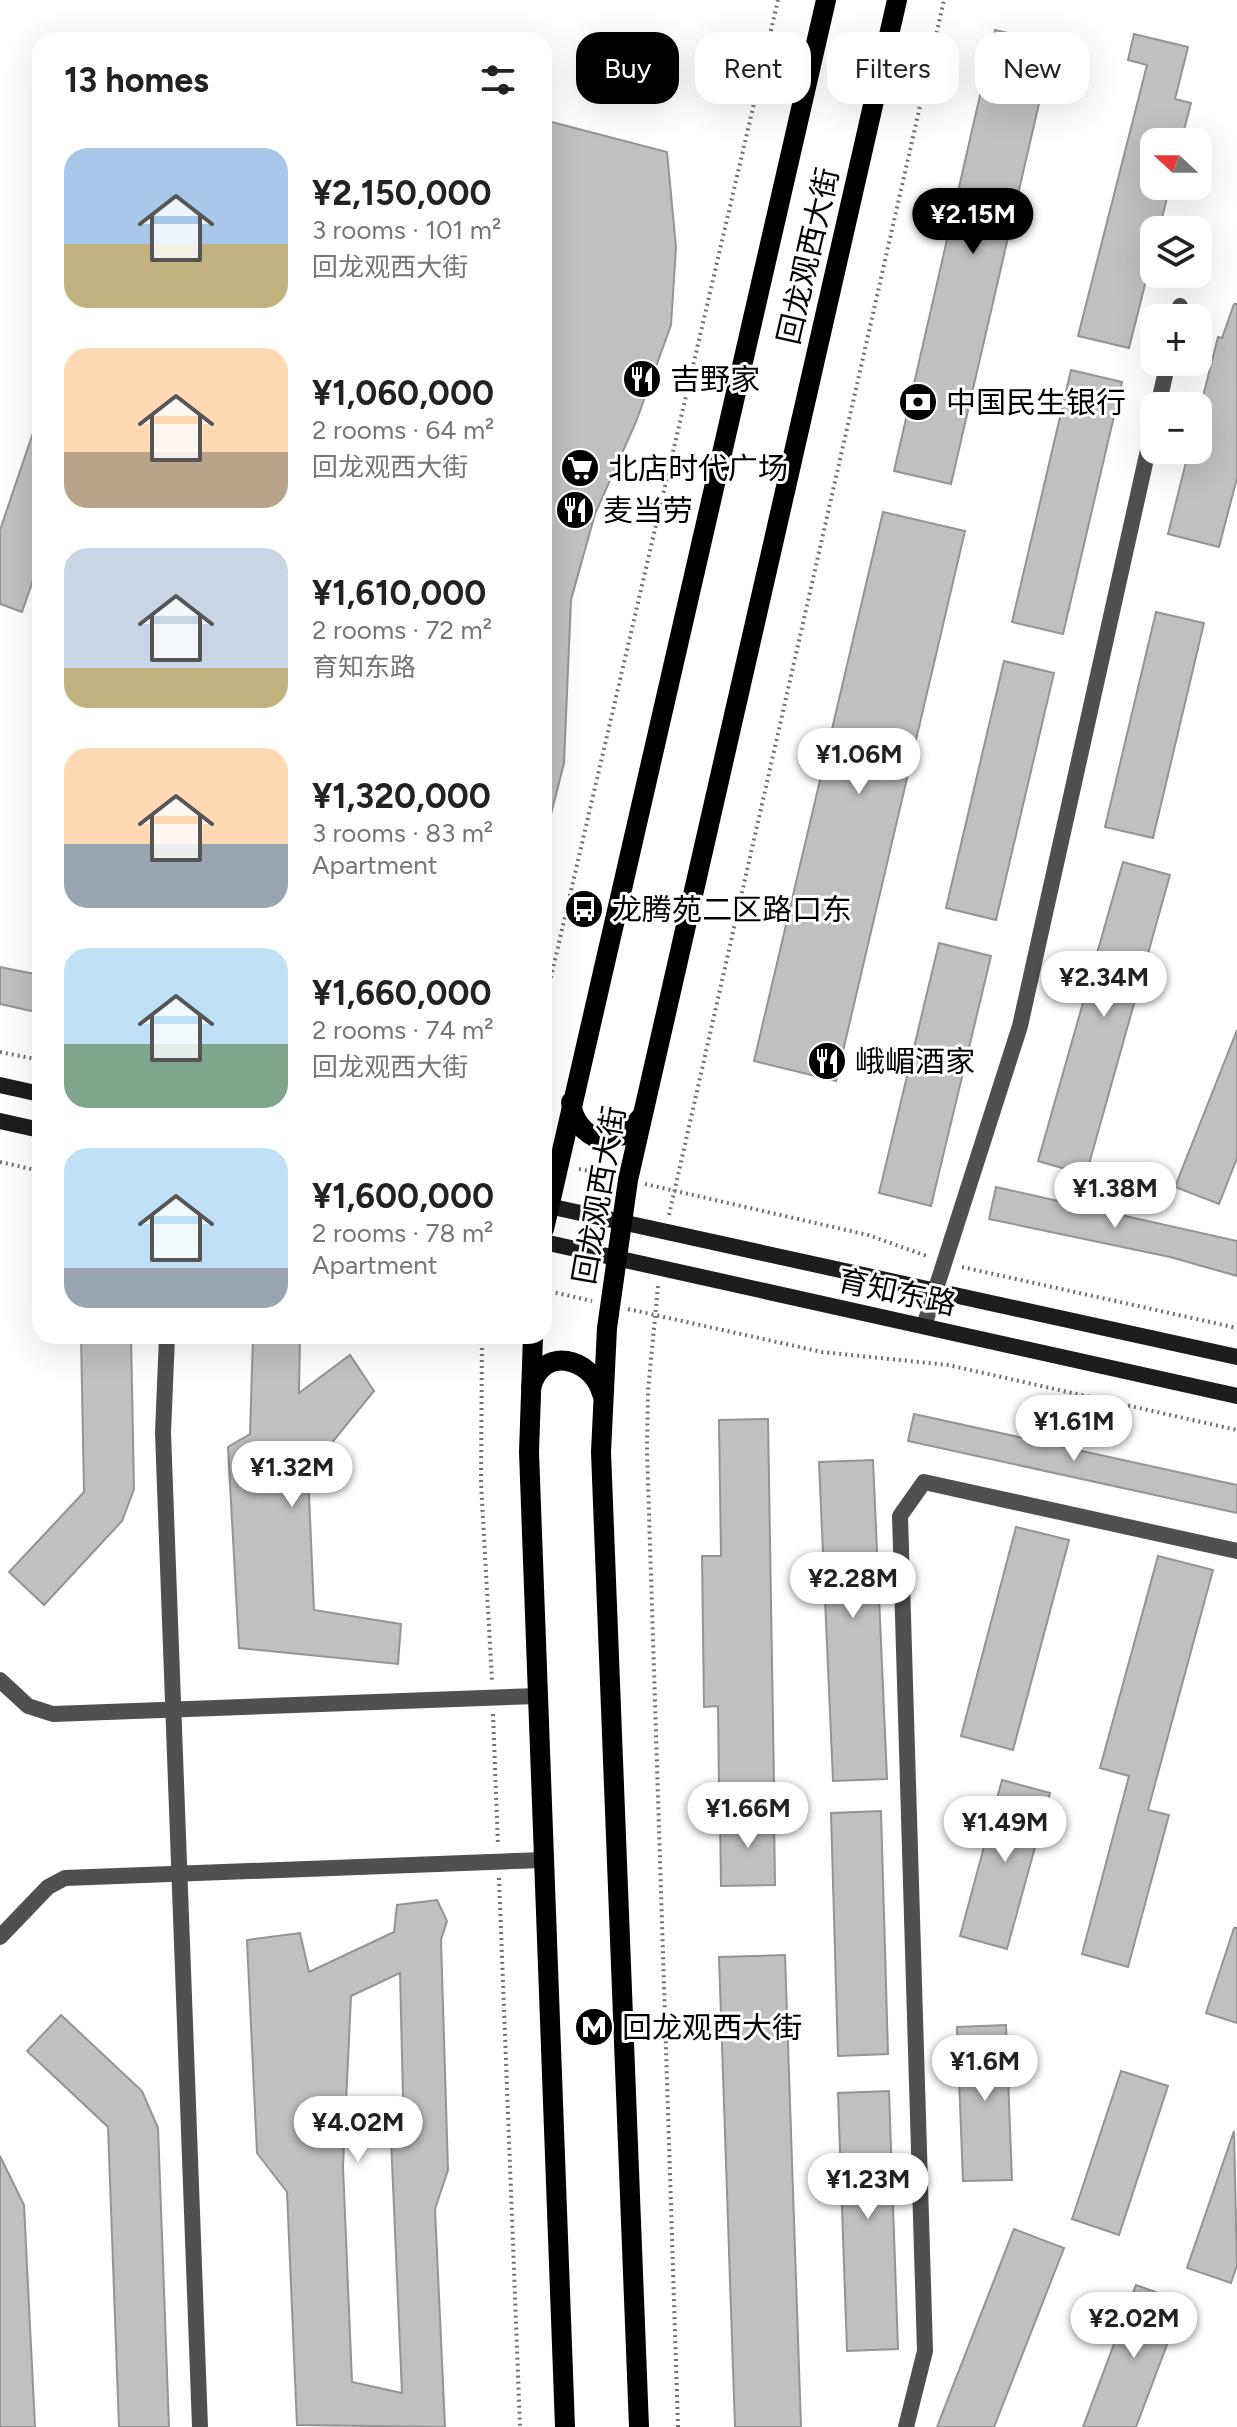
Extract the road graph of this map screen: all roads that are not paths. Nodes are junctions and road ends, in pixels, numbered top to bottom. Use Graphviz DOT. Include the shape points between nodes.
graph roads {
  1 [pos="826,0"];
  2 [pos="897,0"];
  3 [pos="1145,464"];
  4 [pos="0,1085"];
  5 [pos="32,1092"];
  6 [pos="573,1094"];
  7 [pos="644,1109"];
  8 [pos="0,1121"];
  9 [pos="32,1128"];
  10 [pos="552,1180"];
  11 [pos="552,1206"];
  12 [pos="620,1222"];
  13 [pos="552,1244"];
  14 [pos="615,1258"];
  15 [pos="936,1291"];
  16 [pos="924,1326"];
  17 [pos="167,1344"];
  18 [pos="533,1344"];
  19 [pos="1237,1357"];
  20 [pos="530,1391"];
  21 [pos="1237,1396"];
  22 [pos="603,1398"];
  23 [pos="1237,1551"];
  24 [pos="0,1680"];
  25 [pos="538,1696"];
  26 [pos="173,1709"];
  27 [pos="544,1860"];
  28 [pos="180,1874"];
  29 [pos="0,1937"];
  30 [pos="638,2426"];
  31 [pos="200,2427"];
  32 [pos="565,2427"];
  33 [pos="906,2427"];
  1 -- 6 [label="main road, 回龙观西大街"];
  2 -- 7 [label="main road, 回龙观西大街"];
  3 -- 15 [label="street" via="1020,1026"];
  4 -- 5 [label="main road"];
  6 -- 7 [label="main road" via="577,1123 601,1140 625,1135"];
  6 -- 10 [label="main road, 回龙观西大街"];
  7 -- 12 [label="main road, 回龙观西大街"];
  8 -- 9 [label="main road"];
  11 -- 12 [label="main road, 育知东路"];
  12 -- 14 [label="main road, 回龙观西大街"];
  12 -- 15 [label="main road, 育知东路"];
  13 -- 14 [label="main road, 育知东路"];
  14 -- 16 [label="main road, 育知东路"];
  14 -- 22 [label="main road, 回龙观西大街"];
  15 -- 16 [label="street"];
  15 -- 19 [label="main road, 育知东路"];
  16 -- 21 [label="main road, 育知东路"];
  17 -- 26 [label="street" via="163,1433"];
  18 -- 20 [label="main road"];
  20 -- 22 [label="main road" via="543,1368 572,1360 592,1374"];
  20 -- 25 [label="main road"];
  22 -- 30 [label="main road, 回龙观西大街"];
  23 -- 33 [label="street" via="924,1482 900,1516 925,2351"];
  24 -- 26 [label="street" via="28,1706 53,1714"];
  25 -- 26 [label="street"];
  25 -- 27 [label="main road"];
  26 -- 28 [label="street"];
  27 -- 28 [label="street"];
  27 -- 32 [label="main road"];
  28 -- 29 [label="street" via="65,1878 48,1887"];
  28 -- 31 [label="street"];
}
